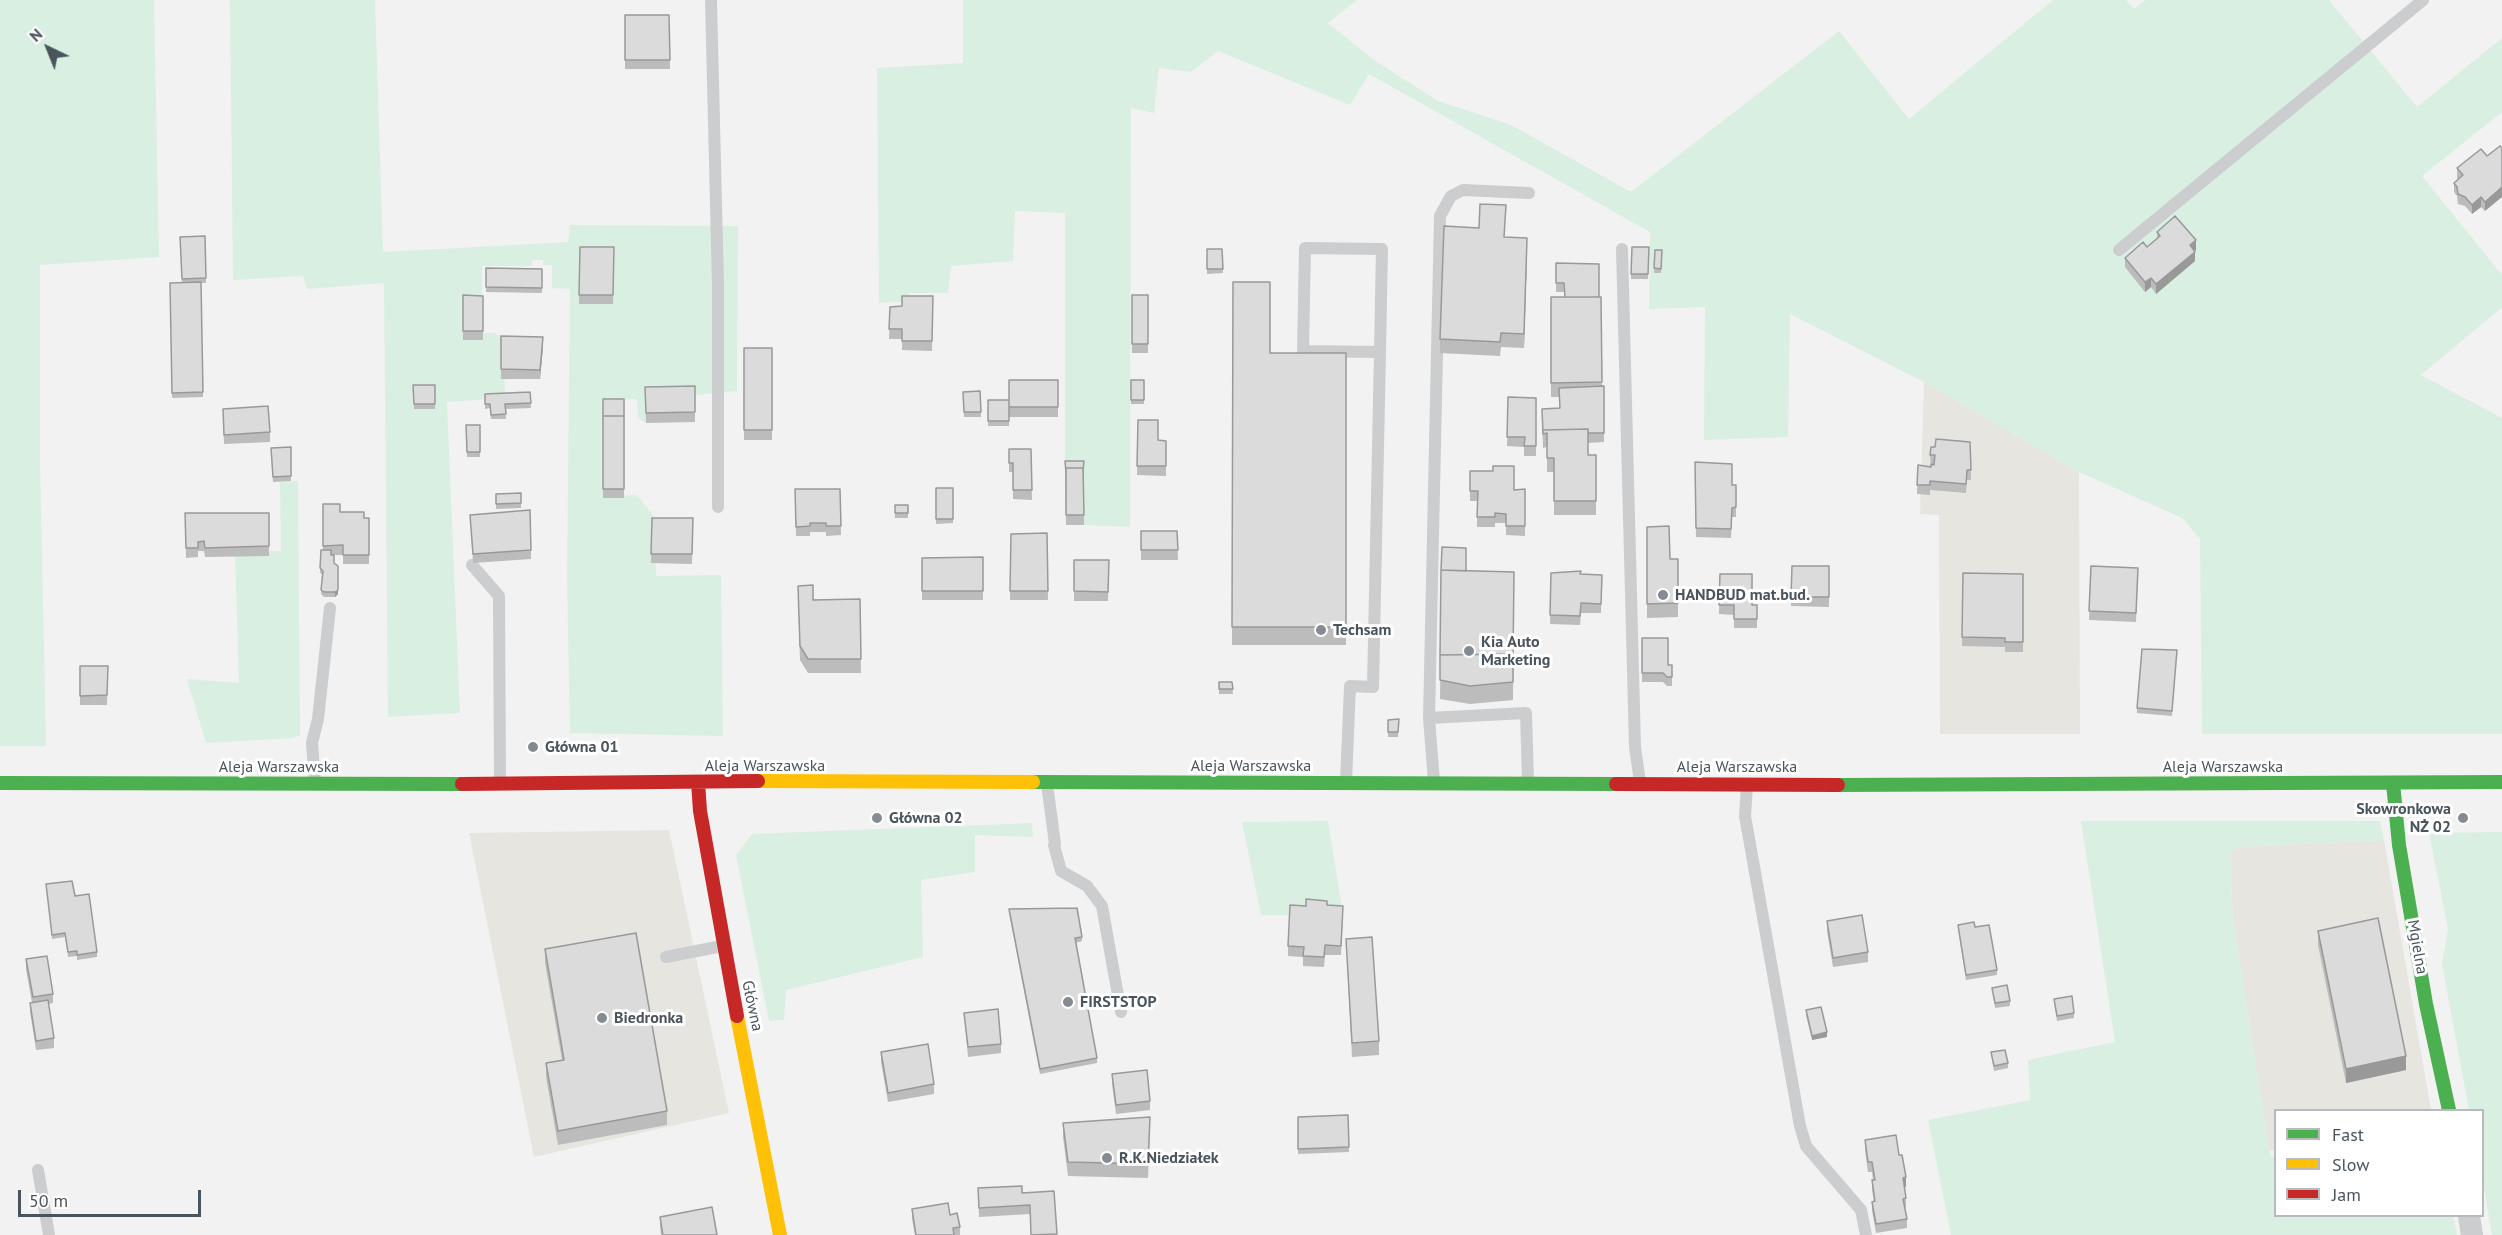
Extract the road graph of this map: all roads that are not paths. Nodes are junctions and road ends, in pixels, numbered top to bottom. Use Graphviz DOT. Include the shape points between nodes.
graph roads {
  1 [pos="711,0"];
  2 [pos="2423,0"];
  3 [pos="1529,193"];
  4 [pos="1622,249"];
  5 [pos="2119,250"];
  6 [pos="1380,352"];
  7 [pos="718,507"];
  8 [pos="472,565"];
  9 [pos="330,608"];
  10 [pos="1429,718"];
  11 [pos="698,782"];
  12 [pos="1346,782"];
  13 [pos="2502,782"];
  14 [pos="0,783"];
  15 [pos="315,783"];
  16 [pos="500,783"];
  17 [pos="1047,783"];
  18 [pos="1434,783"];
  19 [pos="1528,783"];
  20 [pos="1640,783"];
  21 [pos="1747,783"];
  22 [pos="2393,783"];
  23 [pos="723,946"];
  24 [pos="666,957"];
  25 [pos="1121,1012"];
  26 [pos="2449,1109"];
  27 [pos="38,1170"];
  28 [pos="2469,1217"];
  29 [pos="49,1235"];
  30 [pos="780,1235"];
  31 [pos="1866,1235"];
  32 [pos="2472,1235"];
  1 -- 7 [label="lane" via="718,285"];
  2 -- 5 [label="lane"];
  3 -- 10 [label="lane" via="1463,190 1450,196 1440,216"];
  4 -- 20 [label="lane" via="1635,747"];
  6 -- 6 [label="lane" via="1382,249 1305,248 1303,351"];
  6 -- 12 [label="lane" via="1373,687 1350,686"];
  8 -- 16 [label="lane" via="499,596"];
  9 -- 15 [label="lane" via="312,743"];
  10 -- 18 [label="lane"];
  10 -- 19 [label="lane" via="1526,713"];
  11 -- 16 [label="street, Aleja Warszawska"];
  11 -- 17 [label="street, Aleja Warszawska"];
  11 -- 23 [label="street, Główna"];
  12 -- 17 [label="street, Aleja Warszawska"];
  12 -- 18 [label="street, Aleja Warszawska"];
  13 -- 22 [label="street, Aleja Warszawska"];
  14 -- 15 [label="street, Aleja Warszawska"];
  15 -- 16 [label="street, Aleja Warszawska"];
  17 -- 25 [label="lane" via="1061,871 1087,886 1102,906"];
  18 -- 19 [label="street, Aleja Warszawska"];
  19 -- 20 [label="street, Aleja Warszawska"];
  20 -- 21 [label="street, Aleja Warszawska"];
  21 -- 22 [label="street, Aleja Warszawska"];
  21 -- 31 [label="lane" via="1745,816 1800,1126 1806,1146 1861,1210"];
  22 -- 26 [label="street, Mgielna" via="2426,1004"];
  23 -- 24 [label="lane"];
  23 -- 30 [label="street, Główna"];
  27 -- 29 [label="lane"];
  28 -- 32 [label="street"];
}
